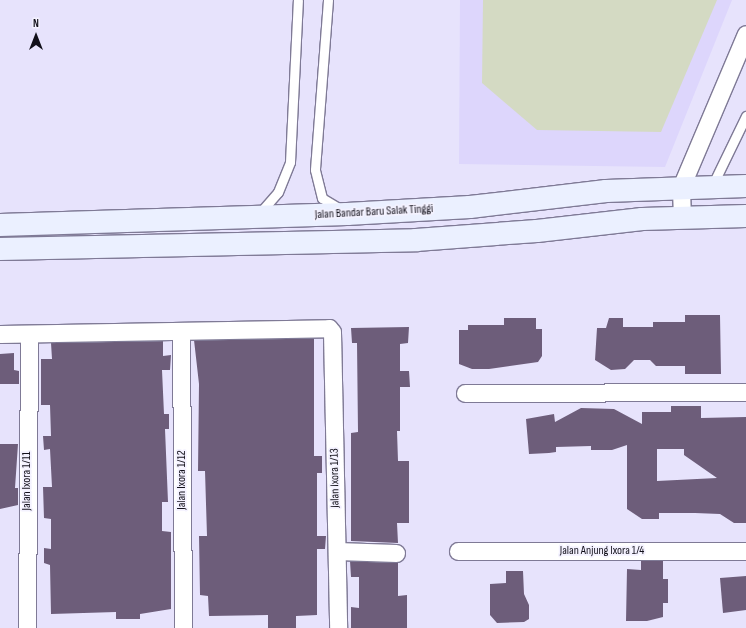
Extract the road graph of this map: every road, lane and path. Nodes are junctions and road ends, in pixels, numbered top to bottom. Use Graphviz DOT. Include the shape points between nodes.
graph roads {
  1 [pos="298,0"];
  2 [pos="328,0"];
  3 [pos="746,34"];
  4 [pos="746,116"];
  5 [pos="746,186"];
  6 [pos="681,187"];
  7 [pos="711,188"];
  8 [pos="347,214"];
  9 [pos="746,216"];
  10 [pos="256,217"];
  11 [pos="682,218"];
  12 [pos="0,225"];
  13 [pos="0,249"];
  14 [pos="181,333"];
  15 [pos="0,334"];
  16 [pos="29,335"];
  17 [pos="465,392"];
  18 [pos="746,392"];
  19 [pos="337,551"];
  20 [pos="458,551"];
  21 [pos="746,551"];
  22 [pos="396,553"];
  23 [pos="27,628"];
  24 [pos="183,628"];
  25 [pos="338,628"];
  1 -- 10 [label="lane" via="290,162 278,192"];
  2 -- 8 [label="lane" via="315,170 322,198"];
  3 -- 6 [label="street"];
  4 -- 7 [label="lane"];
  5 -- 7 [label="main road, Jalan Bandar Baru Salak Tinggi"];
  6 -- 7 [label="main road, Jalan Bandar Baru Salak Tinggi"];
  6 -- 8 [label="main road, Jalan Bandar Baru Salak Tinggi" via="550,196 470,207"];
  6 -- 11 [label="street"];
  8 -- 10 [label="main road, Jalan Bandar Baru Salak Tinggi"];
  9 -- 11 [label="main road"];
  10 -- 12 [label="main road, Jalan Bandar Baru Salak Tinggi"];
  11 -- 13 [label="main road" via="416,240"];
  14 -- 16 [label="street"];
  14 -- 19 [label="street, Jalan Ixora 1/13" via="329,328 332,332"];
  14 -- 24 [label="street, Jalan Ixora 1/12"];
  15 -- 16 [label="street"];
  16 -- 23 [label="street, Jalan Ixora 1/11"];
  17 -- 18 [label="street"];
  19 -- 22 [label="street"];
  19 -- 25 [label="street, Jalan Ixora 1/13"];
  20 -- 21 [label="street, Jalan Anjung Ixora 1/4"];
}
